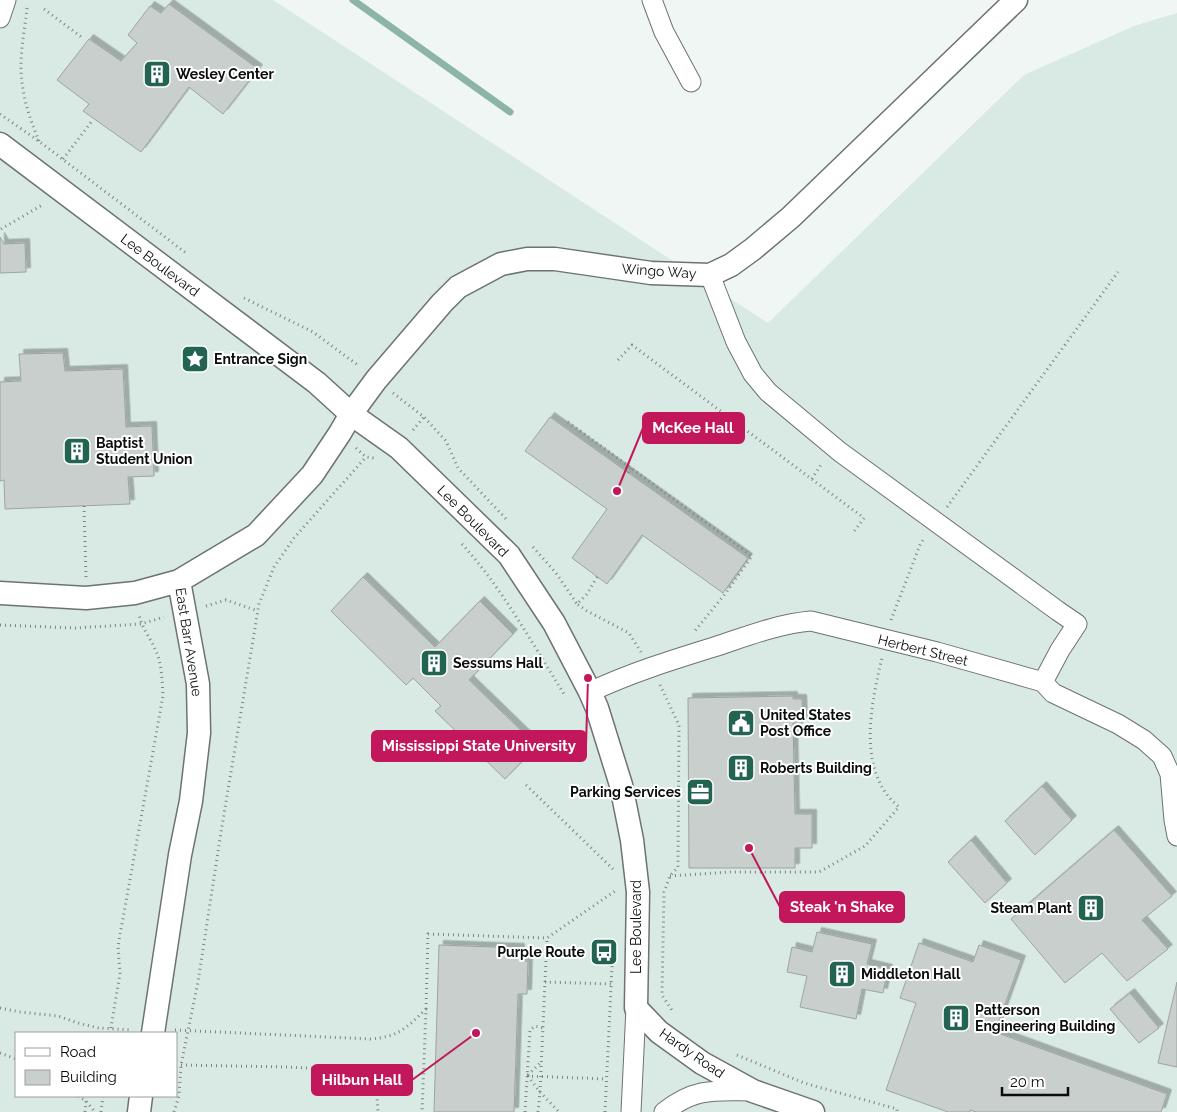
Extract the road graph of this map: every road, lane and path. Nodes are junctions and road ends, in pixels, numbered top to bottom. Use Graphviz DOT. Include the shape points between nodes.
graph roads {
  1 [pos="6,0"];
  2 [pos="27,0"];
  3 [pos="652,0"];
  4 [pos="1016,0"];
  5 [pos="44,8"];
  6 [pos="0,18"];
  7 [pos="84,39"];
  8 [pos="691,82"];
  9 [pos="92,121"];
  10 [pos="40,142"];
  11 [pos="0,144"];
  12 [pos="63,159"];
  13 [pos="50,200"];
  14 [pos="2,229"];
  15 [pos="710,275"];
  16 [pos="618,360"];
  17 [pos="351,414"];
  18 [pos="568,422"];
  19 [pos="340,434"];
  20 [pos="366,457"];
  21 [pos="376,459"];
  22 [pos="823,460"];
  23 [pos="631,468"];
  24 [pos="628,473"];
  25 [pos="812,480"];
  26 [pos="84,506"];
  27 [pos="853,533"];
  28 [pos="462,543"];
  29 [pos="746,552"];
  30 [pos="742,554"];
  31 [pos="597,577"];
  32 [pos="179,582"];
  33 [pos="0,593"];
  34 [pos="136,593"];
  35 [pos="86,598"];
  36 [pos="184,612"];
  37 [pos="258,612"];
  38 [pos="141,624"];
  39 [pos="0,625"];
  40 [pos="87,628"];
  41 [pos="692,635"];
  42 [pos="650,668"];
  43 [pos="1043,682"];
  44 [pos="590,692"];
  45 [pos="564,694"];
  46 [pos="526,786"];
  47 [pos="899,807"];
  48 [pos="1177,836"];
  49 [pos="612,860"];
  50 [pos="614,869"];
  51 [pos="615,876"];
  52 [pos="670,876"];
  53 [pos="616,883"];
  54 [pos="615,891"];
  55 [pos="614,900"];
  56 [pos="613,937"];
  57 [pos="547,938"];
  58 [pos="545,982"];
  59 [pos="611,984"];
  60 [pos="0,1008"];
  61 [pos="636,1008"];
  62 [pos="426,1009"];
  63 [pos="676,1018"];
  64 [pos="543,1028"];
  65 [pos="188,1030"];
  66 [pos="110,1031"];
  67 [pos="153,1032"];
  68 [pos="0,1052"];
  69 [pos="734,1053"];
  70 [pos="15,1059"];
  71 [pos="541,1061"];
  72 [pos="181,1065"];
  73 [pos="527,1076"];
  74 [pos="540,1076"];
  75 [pos="606,1079"];
  76 [pos="372,1085"];
  77 [pos="361,1092"];
  78 [pos="540,1092"];
  79 [pos="753,1092"];
  80 [pos="80,1097"];
  81 [pos="103,1097"];
  82 [pos="141,1097"];
  83 [pos="86,1101"];
  84 [pos="85,1112"];
  85 [pos="95,1112"];
  86 [pos="101,1112"];
  87 [pos="139,1112"];
  88 [pos="174,1112"];
  89 [pos="378,1112"];
  90 [pos="422,1112"];
  91 [pos="525,1112"];
  92 [pos="538,1112"];
  93 [pos="559,1112"];
  94 [pos="604,1112"];
  95 [pos="631,1112"];
  96 [pos="664,1112"];
  97 [pos="813,1112"];
  98 [pos="897,1112"];
  1 -- 6 [label="street"];
  2 -- 10 [label="path" via="22,85 31,123"];
  3 -- 8 [label="street" via="664,32"];
  4 -- 15 [label="street, Wingo Way" via="791,217 738,260"];
  5 -- 7 [label="path"];
  9 -- 12 [label="path"];
  11 -- 17 [label="street, Lee Boulevard" via="317,383"];
  13 -- 14 [label="path"];
  15 -- 17 [label="street, Wingo Way" via="651,273 555,259 527,259 501,264 458,287 442,303"];
  15 -- 43 [label="street" via="736,342 753,374 768,392 840,452 1077,624"];
  16 -- 25 [label="path" via="632,345"];
  17 -- 19 [label="street, East Barr Avenue"];
  17 -- 44 [label="street, Lee Boulevard" via="399,448 509,555 554,623"];
  18 -- 23 [label="path"];
  19 -- 20 [label="path"];
  19 -- 32 [label="street, East Barr Avenue" via="312,475 256,535"];
  20 -- 21 [label="path"];
  20 -- 37 [label="path" via="294,538 274,568"];
  22 -- 25 [label="path"];
  23 -- 24 [label="path"];
  23 -- 29 [label="path"];
  25 -- 27 [label="path" via="864,518"];
  26 -- 35 [label="path"];
  28 -- 45 [label="path" via="523,627"];
  29 -- 30 [label="path"];
  29 -- 41 [label="path" via="752,556"];
  31 -- 42 [label="path" via="588,594 577,604 629,633"];
  32 -- 34 [label="street"];
  32 -- 36 [label="street, East Barr Avenue"];
  33 -- 35 [label="street"];
  34 -- 35 [label="street"];
  34 -- 38 [label="path"];
  35 -- 40 [label="path"];
  36 -- 37 [label="path" via="226,600"];
  36 -- 38 [label="path"];
  36 -- 67 [label="street, East Barr Avenue" via="198,684 199,733"];
  37 -- 65 [label="path"];
  38 -- 40 [label="path"];
  38 -- 66 [label="path" via="156,650 163,696 118,946 120,974"];
  39 -- 40 [label="path"];
  42 -- 43 [label="street, Herbert Street" via="751,635 811,621"];
  42 -- 44 [label="street, Herbert Street" via="623,676"];
  42 -- 52 [label="path" via="679,725 678,867"];
  43 -- 48 [label="street, Herbert Street" via="1054,693 1144,740 1162,756 1170,774"];
  44 -- 61 [label="street, Lee Boulevard" via="621,785 632,840 638,892"];
  46 -- 50 [label="path"];
  47 -- 52 [label="path" via="865,846 819,872"];
  49 -- 50 [label="path"];
  50 -- 51 [label="path"];
  52 -- 63 [label="path" via="664,892 662,995"];
  53 -- 54 [label="path"];
  54 -- 55 [label="path"];
  54 -- 57 [label="path"];
  56 -- 59 [label="path"];
  57 -- 58 [label="path"];
  57 -- 62 [label="path" via="428,934"];
  58 -- 59 [label="path"];
  58 -- 64 [label="path"];
  59 -- 75 [label="path"];
  60 -- 66 [label="path" via="58,1016"];
  61 -- 79 [label="street, Hardy Road" via="659,1032 702,1063"];
  61 -- 95 [label="street, Lee Boulevard"];
  62 -- 65 [label="path" via="400,1032 386,1038"];
  62 -- 90 [label="path"];
  64 -- 71 [label="path"];
  64 -- 73 [label="path" via="535,1026 530,1030"];
  65 -- 67 [label="path"];
  65 -- 72 [label="path"];
  66 -- 67 [label="path"];
  68 -- 70 [label="path"];
  69 -- 98 [label="path" via="804,1083 897,1109"];
  71 -- 73 [label="path"];
  71 -- 74 [label="path"];
  72 -- 76 [label="path" via="326,1069 351,1073"];
  72 -- 88 [label="path" via="179,1096"];
  73 -- 74 [label="path"];
  73 -- 78 [label="path"];
  73 -- 91 [label="path"];
  74 -- 75 [label="path"];
  74 -- 78 [label="path"];
  75 -- 94 [label="path"];
  76 -- 77 [label="path"];
  76 -- 89 [label="path"];
  78 -- 92 [label="path"];
  78 -- 93 [label="path"];
  79 -- 96 [label="street, Hardy Road" via="705,1091 689,1096"];
  79 -- 97 [label="street, Hardy Road"];
  80 -- 83 [label="path"];
  81 -- 86 [label="path"];
  82 -- 87 [label="street"];
  83 -- 84 [label="path"];
  83 -- 85 [label="path"];
}
